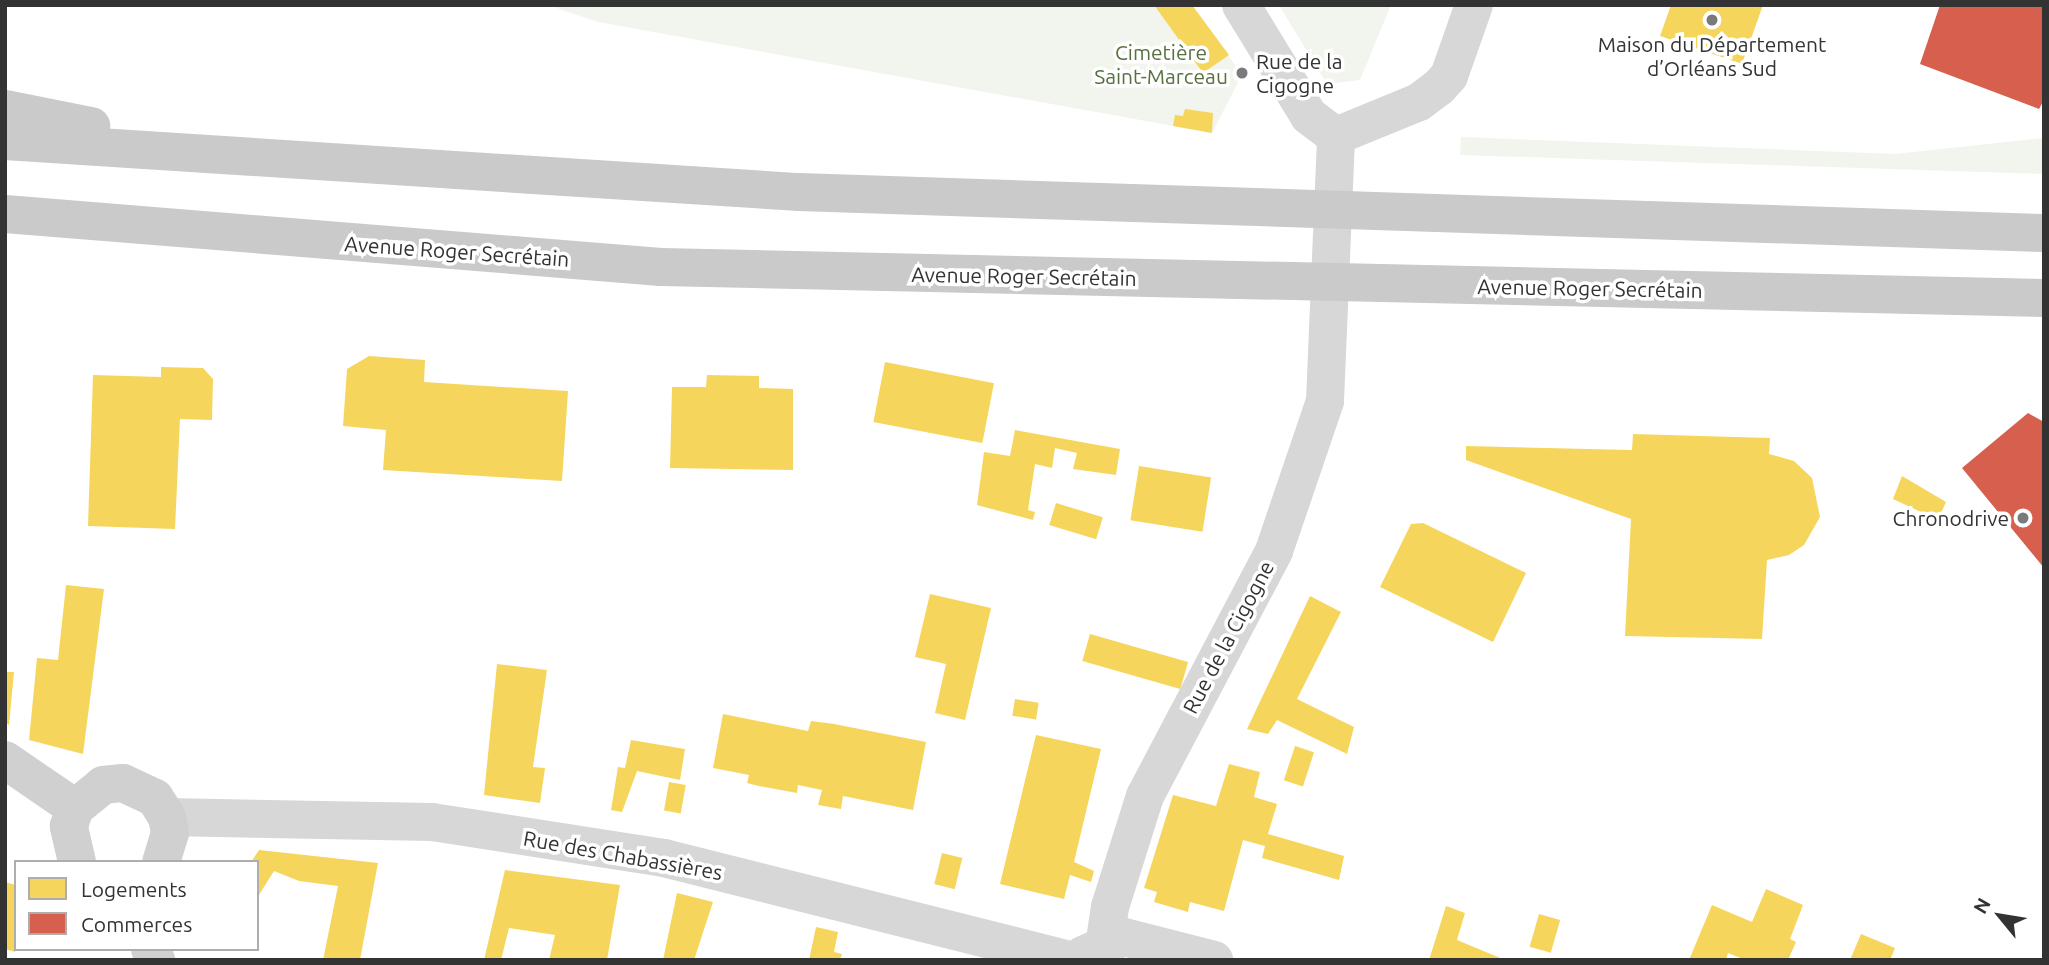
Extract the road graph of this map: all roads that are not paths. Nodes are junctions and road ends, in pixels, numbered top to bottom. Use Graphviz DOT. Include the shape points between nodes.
graph roads {
  1 [pos="1241,5"];
  2 [pos="1474,5"];
  3 [pos="5,109"];
  4 [pos="1336,135"];
  5 [pos="5,141"];
  6 [pos="234,153"];
  7 [pos="1332,212"];
  8 [pos="5,215"];
  9 [pos="129,226"];
  10 [pos="5,233"];
  11 [pos="2044,233"];
  12 [pos="1328,283"];
  13 [pos="2044,298"];
  14 [pos="5,760"];
  15 [pos="75,808"];
  16 [pos="167,817"];
  17 [pos="77,860"];
  18 [pos="162,860"];
  19 [pos="1087,957"];
  20 [pos="1214,960"];
  1 -- 4 [label="street" via="1309,116"];
  2 -- 4 [label="street" via="1448,76 1419,102"];
  3 -- 6 [label="main road"];
  4 -- 7 [label="street, Rue de la Cigogne"];
  5 -- 6 [label="main road"];
  6 -- 7 [label="main road" via="799,192"];
  7 -- 11 [label="main road"];
  7 -- 12 [label="street, Rue de la Cigogne"];
  8 -- 9 [label="main road, Avenue Roger Secrétain"];
  9 -- 10 [label="main road"];
  9 -- 12 [label="main road, Avenue Roger Secrétain" via="661,267"];
  12 -- 13 [label="main road, Avenue Roger Secrétain"];
  12 -- 19 [label="street, Rue de la Cigogne" via="1331,321 1325,401 1274,551 1145,796"];
  14 -- 15 [label="street"];
  15 -- 16 [label="street" via="103,785 123,783 155,798"];
  15 -- 17 [label="street" via="69,827"];
  16 -- 18 [label="street" via="170,834"];
  16 -- 19 [label="street, Rue des Chabassières" via="432,822 664,858"];
  19 -- 20 [label="street, Rue des Chabassières" via="1124,937"];
}
